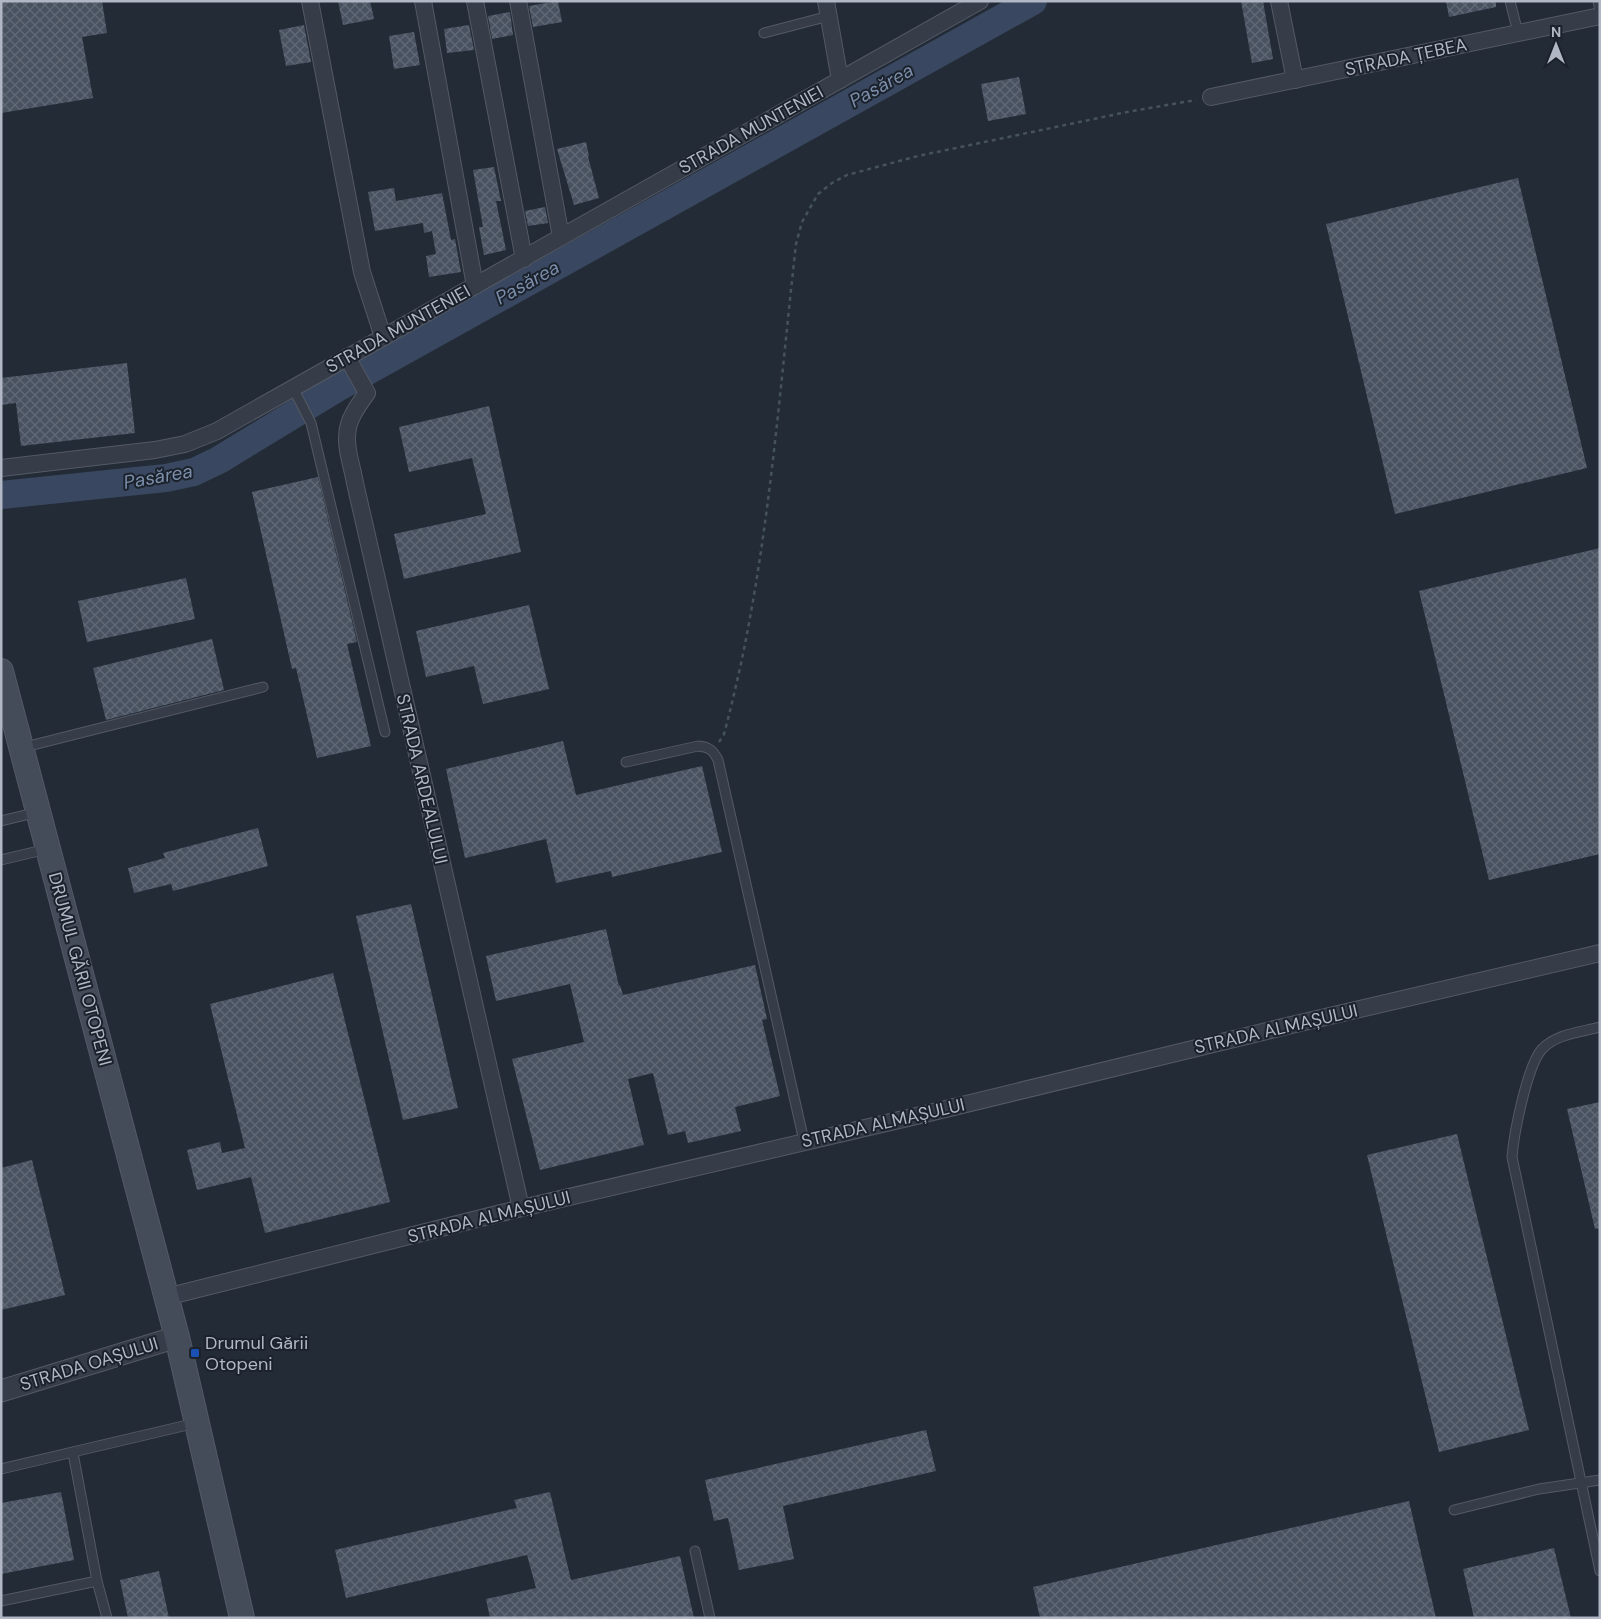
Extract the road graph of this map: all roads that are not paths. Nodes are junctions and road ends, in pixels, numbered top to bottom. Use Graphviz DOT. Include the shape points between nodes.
graph roads {
  1 [pos="310,1"];
  2 [pos="412,1"];
  3 [pos="423,1"];
  4 [pos="475,1"];
  5 [pos="518,1"];
  6 [pos="1279,1"];
  7 [pos="1510,1"];
  8 [pos="1598,1"];
  9 [pos="976,2"];
  10 [pos="828,8"];
  11 [pos="1600,11"];
  12 [pos="1600,16"];
  13 [pos="764,33"];
  14 [pos="1518,33"];
  15 [pos="429,34"];
  16 [pos="840,80"];
  17 [pos="1296,80"];
  18 [pos="1211,97"];
  19 [pos="561,237"];
  20 [pos="524,259"];
  21 [pos="475,286"];
  22 [pos="383,337"];
  23 [pos="349,361"];
  24 [pos="297,394"];
  25 [pos="1,468"];
  26 [pos="1,671"];
  27 [pos="263,686"];
  28 [pos="385,732"];
  29 [pos="21,748"];
  30 [pos="626,762"];
  31 [pos="38,812"];
  32 [pos="1,821"];
  33 [pos="48,849"];
  34 [pos="1,860"];
  35 [pos="1600,953"];
  36 [pos="1600,1027"];
  37 [pos="804,1141"];
  38 [pos="521,1208"];
  39 [pos="166,1297"];
  40 [pos="177,1337"];
  41 [pos="1,1391"];
  42 [pos="197,1422"];
  43 [pos="73,1452"];
  44 [pos="1,1469"];
  45 [pos="1600,1480"];
  46 [pos="1582,1484"];
  47 [pos="1454,1510"];
  48 [pos="695,1551"];
  49 [pos="1600,1571"];
  50 [pos="98,1581"];
  51 [pos="1,1600"];
  52 [pos="107,1618"];
  53 [pos="242,1618"];
  54 [pos="710,1618"];
  1 -- 22 [label="street" via="362,272"];
  2 -- 15 [label="street" via="417,25"];
  3 -- 15 [label="street"];
  4 -- 20 [label="street"];
  5 -- 19 [label="street"];
  6 -- 17 [label="street"];
  7 -- 14 [label="lane"];
  8 -- 11 [label="lane"];
  9 -- 16 [label="street, STRADA MUNTENIEI"];
  10 -- 13 [label="lane"];
  10 -- 16 [label="street"];
  12 -- 14 [label="street, STRADA ȚEBEA"];
  14 -- 17 [label="street, STRADA ȚEBEA"];
  15 -- 21 [label="street"];
  16 -- 19 [label="street, STRADA MUNTENIEI"];
  17 -- 18 [label="street, STRADA ȚEBEA"];
  19 -- 20 [label="street, STRADA MUNTENIEI"];
  20 -- 21 [label="street, STRADA MUNTENIEI"];
  21 -- 22 [label="street, STRADA MUNTENIEI"];
  22 -- 23 [label="street, STRADA MUNTENIEI"];
  23 -- 24 [label="street, STRADA MUNTENIEI"];
  23 -- 38 [label="street, STRADA ARDEALULUI" via="367,394 348,425 347,443"];
  24 -- 25 [label="street, STRADA MUNTENIEI" via="185,444"];
  24 -- 28 [label="lane" via="311,423"];
  26 -- 29 [label="main road, DRUMUL GĂRII OTOPENI"];
  27 -- 29 [label="lane"];
  29 -- 31 [label="main road, DRUMUL GĂRII OTOPENI"];
  30 -- 37 [label="lane" via="698,746 707,747 718,760"];
  31 -- 32 [label="lane"];
  31 -- 33 [label="main road, DRUMUL GĂRII OTOPENI"];
  33 -- 34 [label="lane"];
  33 -- 39 [label="main road, DRUMUL GĂRII OTOPENI"];
  35 -- 37 [label="street, STRADA ALMAȘULUI"];
  36 -- 46 [label="lane" via="1567,1035 1542,1049 1528,1080 1514,1132 1512,1157"];
  37 -- 38 [label="street, STRADA ALMAȘULUI"];
  38 -- 39 [label="street, STRADA ALMAȘULUI"];
  39 -- 40 [label="main road, DRUMUL GĂRII OTOPENI"];
  40 -- 41 [label="street, STRADA OAȘULUI"];
  40 -- 42 [label="main road, DRUMUL GĂRII OTOPENI"];
  42 -- 43 [label="lane"];
  42 -- 53 [label="main road, DRUMUL GĂRII OTOPENI"];
  43 -- 44 [label="lane"];
  43 -- 50 [label="lane"];
  45 -- 46 [label="lane"];
  46 -- 47 [label="lane" via="1539,1489"];
  46 -- 49 [label="lane"];
  48 -- 54 [label="lane"];
  50 -- 51 [label="lane"];
  50 -- 52 [label="lane"];
}
